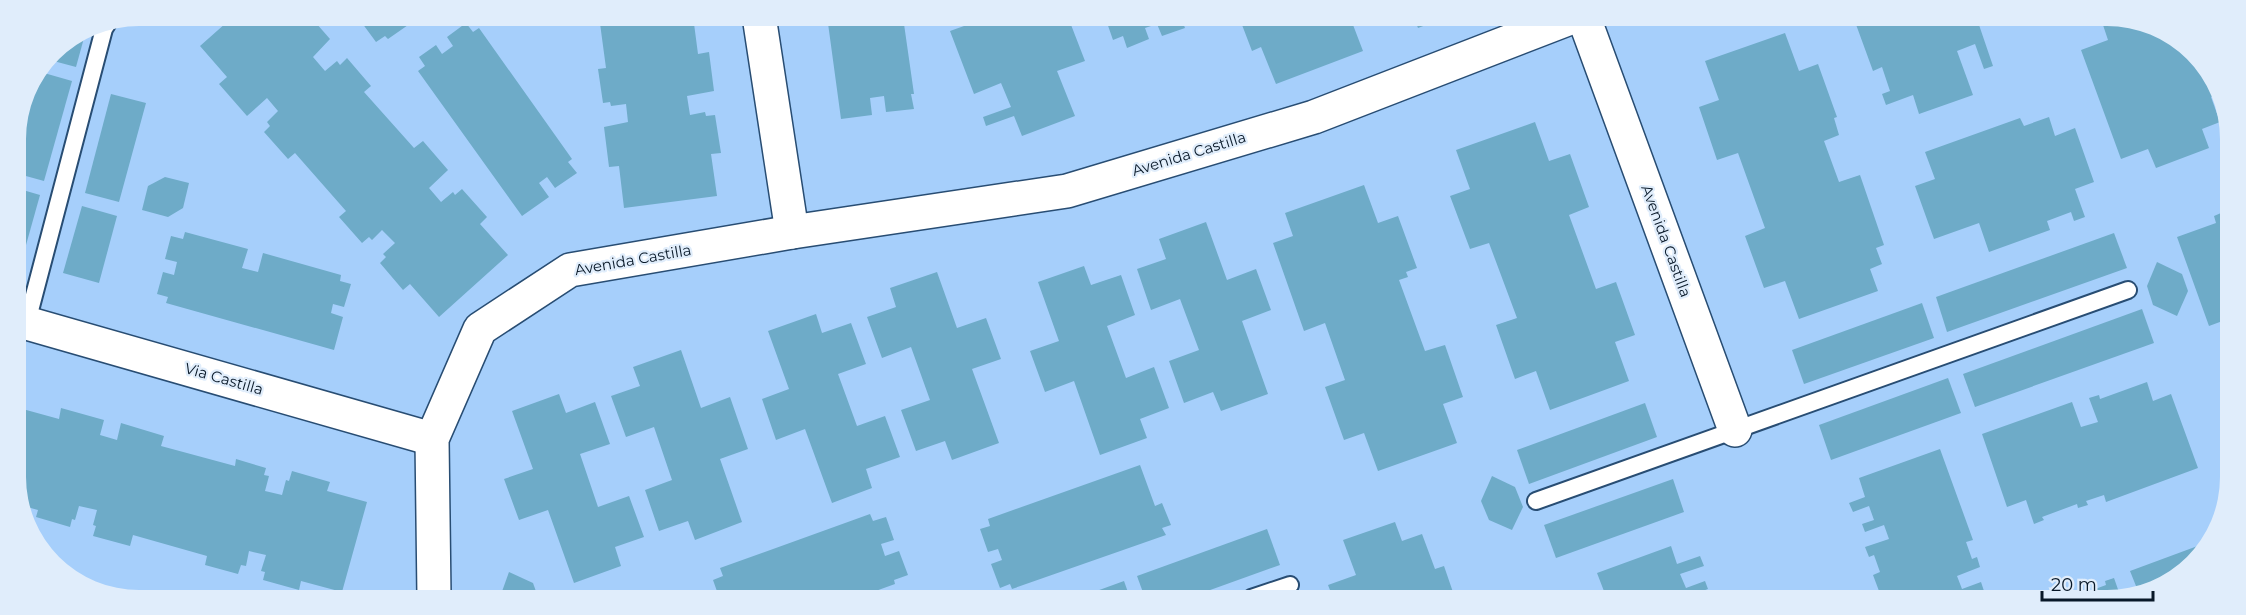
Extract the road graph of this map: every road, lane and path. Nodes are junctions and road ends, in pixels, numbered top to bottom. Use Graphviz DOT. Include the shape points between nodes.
graph roads {
  1 [pos="761,26"];
  2 [pos="1549,26"];
  3 [pos="1587,26"];
  4 [pos="103,31"];
  5 [pos="792,232"];
  6 [pos="2128,290"];
  7 [pos="26,307"];
  8 [pos="26,322"];
  9 [pos="1735,430"];
  10 [pos="432,439"];
  11 [pos="1536,501"];
  12 [pos="1290,585"];
  13 [pos="1277,589"];
  14 [pos="434,590"];
  1 -- 5 [label="street"];
  2 -- 5 [label="street, Avenida Castilla" via="1314,117 1067,191"];
  3 -- 9 [label="street, Avenida Castilla"];
  4 -- 7 [label="lane"];
  5 -- 10 [label="street, Avenida Castilla" via="570,270 480,329"];
  6 -- 9 [label="lane"];
  8 -- 10 [label="street, Via Castilla"];
  9 -- 11 [label="lane"];
  10 -- 14 [label="street, Avenida Castilla"];
  12 -- 13 [label="lane"];
}
